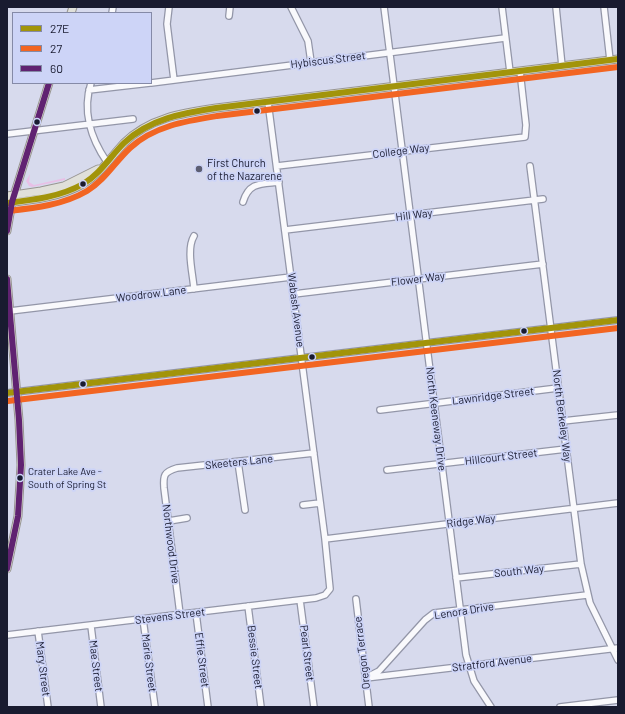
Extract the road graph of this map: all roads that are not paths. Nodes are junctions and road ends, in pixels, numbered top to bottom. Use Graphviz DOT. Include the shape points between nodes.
graph roads {
  1 [pos="169,7"];
  2 [pos="230,7"];
  3 [pos="291,7"];
  4 [pos="384,7"];
  5 [pos="502,7"];
  6 [pos="556,7"];
  7 [pos="604,7"];
  8 [pos="229,16"];
  9 [pos="505,38"];
  10 [pos="390,52"];
  11 [pos="614,60"];
  12 [pos="311,62"];
  13 [pos="562,66"];
  14 [pos="520,71"];
  15 [pos="510,72"];
  16 [pos="174,80"];
  17 [pos="152,83"];
  18 [pos="49,84"];
  19 [pos="91,84"];
  20 [pos="141,84"];
  21 [pos="394,86"];
  22 [pos="88,90"];
  23 [pos="268,102"];
  24 [pos="133,119"];
  25 [pos="89,124"];
  26 [pos="34,131"];
  27 [pos="7,134"];
  28 [pos="401,151"];
  29 [pos="104,165"];
  30 [pos="277,166"];
  31 [pos="530,166"];
  32 [pos="279,182"];
  33 [pos="11,195"];
  34 [pos="542,199"];
  35 [pos="534,200"];
  36 [pos="243,202"];
  37 [pos="10,203"];
  38 [pos="410,215"];
  39 [pos="7,226"];
  40 [pos="285,230"];
  41 [pos="194,236"];
  42 [pos="543,264"];
  43 [pos="291,277"];
  44 [pos="7,279"];
  45 [pos="418,279"];
  46 [pos="194,289"];
  47 [pos="294,294"];
  48 [pos="10,311"];
  49 [pos="618,320"];
  50 [pos="551,329"];
  51 [pos="426,344"];
  52 [pos="302,358"];
  53 [pos="558,388"];
  54 [pos="17,391"];
  55 [pos="7,392"];
  56 [pos="434,403"];
  57 [pos="380,410"];
  58 [pos="618,415"];
  59 [pos="563,422"];
  60 [pos="566,449"];
  61 [pos="314,453"];
  62 [pos="238,462"];
  63 [pos="442,464"];
  64 [pos="388,470"];
  65 [pos="165,474"];
  66 [pos="320,503"];
  67 [pos="618,504"];
  68 [pos="303,505"];
  69 [pos="574,509"];
  70 [pos="245,510"];
  71 [pos="187,518"];
  72 [pos="169,521"];
  73 [pos="449,524"];
  74 [pos="325,539"];
  75 [pos="581,564"];
  76 [pos="7,569"];
  77 [pos="456,578"];
  78 [pos="330,589"];
  79 [pos="587,595"];
  80 [pos="356,599"];
  81 [pos="300,600"];
  82 [pos="248,606"];
  83 [pos="460,610"];
  84 [pos="196,612"];
  85 [pos="180,614"];
  86 [pos="143,619"];
  87 [pos="91,626"];
  88 [pos="38,631"];
  89 [pos="7,635"];
  90 [pos="615,648"];
  91 [pos="618,660"];
  92 [pos="469,666"];
  93 [pos="366,678"];
  94 [pos="618,700"];
  95 [pos="48,707"];
  96 [pos="101,707"];
  97 [pos="155,707"];
  98 [pos="208,707"];
  99 [pos="261,707"];
  100 [pos="314,707"];
  101 [pos="368,707"];
  102 [pos="491,707"];
  103 [pos="560,707"];
  1 -- 16 [label="street" via="167,24"];
  2 -- 8 [label="street"];
  3 -- 12 [label="street" via="308,42"];
  4 -- 10 [label="street, North Keeneway Drive"];
  5 -- 9 [label="street"];
  6 -- 13 [label="street"];
  7 -- 11 [label="street"];
  9 -- 10 [label="street, Hybiscus Street"];
  9 -- 15 [label="street"];
  10 -- 12 [label="street, Hybiscus Street"];
  10 -- 21 [label="street, North Keeneway Drive"];
  11 -- 13 [label="main road"];
  12 -- 16 [label="street, Hybiscus Street"];
  13 -- 14 [label="main road"];
  14 -- 15 [label="main road"];
  14 -- 28 [label="street, College Way" via="525,137"];
  15 -- 21 [label="main road"];
  16 -- 17 [label="street, Hybiscus Street"];
  18 -- 26 [label="main road"];
  19 -- 22 [label="street"];
  20 -- 22 [label="street, Hybiscus Street"];
  21 -- 23 [label="main road"];
  21 -- 28 [label="street, North Keeneway Drive"];
  22 -- 25 [label="street"];
  23 -- 29 [label="main road" via="194,111 158,121 131,137"];
  23 -- 30 [label="street, Wabash Avenue"];
  24 -- 25 [label="street"];
  25 -- 26 [label="street"];
  25 -- 29 [label="street"];
  26 -- 27 [label="street"];
  26 -- 33 [label="main road"];
  28 -- 30 [label="street, College Way"];
  28 -- 38 [label="street, North Keeneway Drive"];
  29 -- 33 [label="main road" via="64,186"];
  29 -- 37 [label="main road" via="83,184 63,193"];
  30 -- 32 [label="street, Wabash Avenue"];
  31 -- 35 [label="street, North Berkeley Way"];
  32 -- 36 [label="street" via="251,187"];
  32 -- 40 [label="street, Wabash Avenue"];
  33 -- 37 [label="main road"];
  34 -- 35 [label="street, Hill Way"];
  35 -- 38 [label="street, Hill Way"];
  35 -- 42 [label="street, North Berkeley Way"];
  37 -- 39 [label="main road"];
  38 -- 40 [label="street, Hill Way"];
  38 -- 45 [label="street, North Keeneway Drive"];
  40 -- 43 [label="street, Wabash Avenue"];
  41 -- 46 [label="street" via="190,252"];
  42 -- 45 [label="street, Flower Way"];
  42 -- 50 [label="street, North Berkeley Way"];
  43 -- 46 [label="street, Woodrow Lane"];
  43 -- 47 [label="street, Wabash Avenue"];
  44 -- 48 [label="main road"];
  45 -- 47 [label="street, Flower Way"];
  45 -- 51 [label="street, North Keeneway Drive"];
  46 -- 48 [label="street, Woodrow Lane"];
  47 -- 52 [label="street, Wabash Avenue"];
  48 -- 54 [label="main road"];
  49 -- 50 [label="street"];
  50 -- 51 [label="street"];
  50 -- 53 [label="street, North Berkeley Way"];
  51 -- 52 [label="street"];
  51 -- 56 [label="street, North Keeneway Drive"];
  52 -- 54 [label="street"];
  52 -- 61 [label="street, Wabash Avenue"];
  53 -- 56 [label="street, Lawnridge Street"];
  53 -- 59 [label="street, North Berkeley Way"];
  54 -- 55 [label="street"];
  54 -- 76 [label="main road" via="21,447 20,490 16,528"];
  56 -- 57 [label="street, Lawnridge Street"];
  56 -- 63 [label="street, North Keeneway Drive"];
  58 -- 59 [label="street"];
  59 -- 60 [label="street, North Berkeley Way"];
  60 -- 63 [label="street, Hillcourt Street"];
  60 -- 69 [label="street, North Berkeley Way"];
  61 -- 62 [label="street, Skeeters Lane"];
  61 -- 66 [label="street, Wabash Avenue"];
  62 -- 65 [label="street, Skeeters Lane" via="177,468"];
  62 -- 70 [label="street"];
  63 -- 64 [label="street, Hillcourt Street"];
  63 -- 73 [label="street, North Keeneway Drive"];
  65 -- 72 [label="street, Northwood Drive" via="164,488"];
  66 -- 68 [label="street"];
  66 -- 74 [label="street, Wabash Avenue"];
  67 -- 69 [label="street, Ridge Way"];
  69 -- 73 [label="street, Ridge Way"];
  69 -- 75 [label="street, North Berkeley Way"];
  71 -- 72 [label="street"];
  72 -- 85 [label="street, Northwood Drive"];
  73 -- 74 [label="street, Ridge Way"];
  73 -- 77 [label="street, North Keeneway Drive"];
  74 -- 78 [label="street, Wabash Avenue"];
  75 -- 77 [label="street, South Way"];
  75 -- 79 [label="street, North Berkeley Way"];
  77 -- 83 [label="street, North Keeneway Drive"];
  78 -- 81 [label="street, Stevens Street" via="323,596"];
  79 -- 83 [label="street, Lenora Drive"];
  79 -- 90 [label="street, North Berkeley Way" via="597,620"];
  80 -- 93 [label="street, Oregon Terrace"];
  81 -- 82 [label="street, Stevens Street"];
  81 -- 100 [label="street, Pearl Street"];
  82 -- 84 [label="street, Stevens Street"];
  82 -- 99 [label="street, Bessie Street"];
  83 -- 92 [label="street, North Keeneway Drive"];
  83 -- 93 [label="street, Lenora Drive" via="430,615 379,671"];
  84 -- 85 [label="street, Stevens Street"];
  84 -- 98 [label="street, Effie Street"];
  85 -- 86 [label="street, Stevens Street"];
  86 -- 87 [label="street, Stevens Street"];
  86 -- 97 [label="street, Marie Street"];
  87 -- 88 [label="street, Stevens Street"];
  87 -- 96 [label="street, Mae Street"];
  88 -- 89 [label="street, Stevens Street"];
  88 -- 95 [label="street, Mary Street"];
  90 -- 91 [label="street, North Berkeley Way"];
  90 -- 92 [label="street, Stratford Avenue"];
  92 -- 93 [label="street, Stratford Avenue"];
  92 -- 102 [label="street, North Keeneway Drive" via="474,681"];
  93 -- 101 [label="street, Oregon Terrace"];
  94 -- 103 [label="street"];
}
